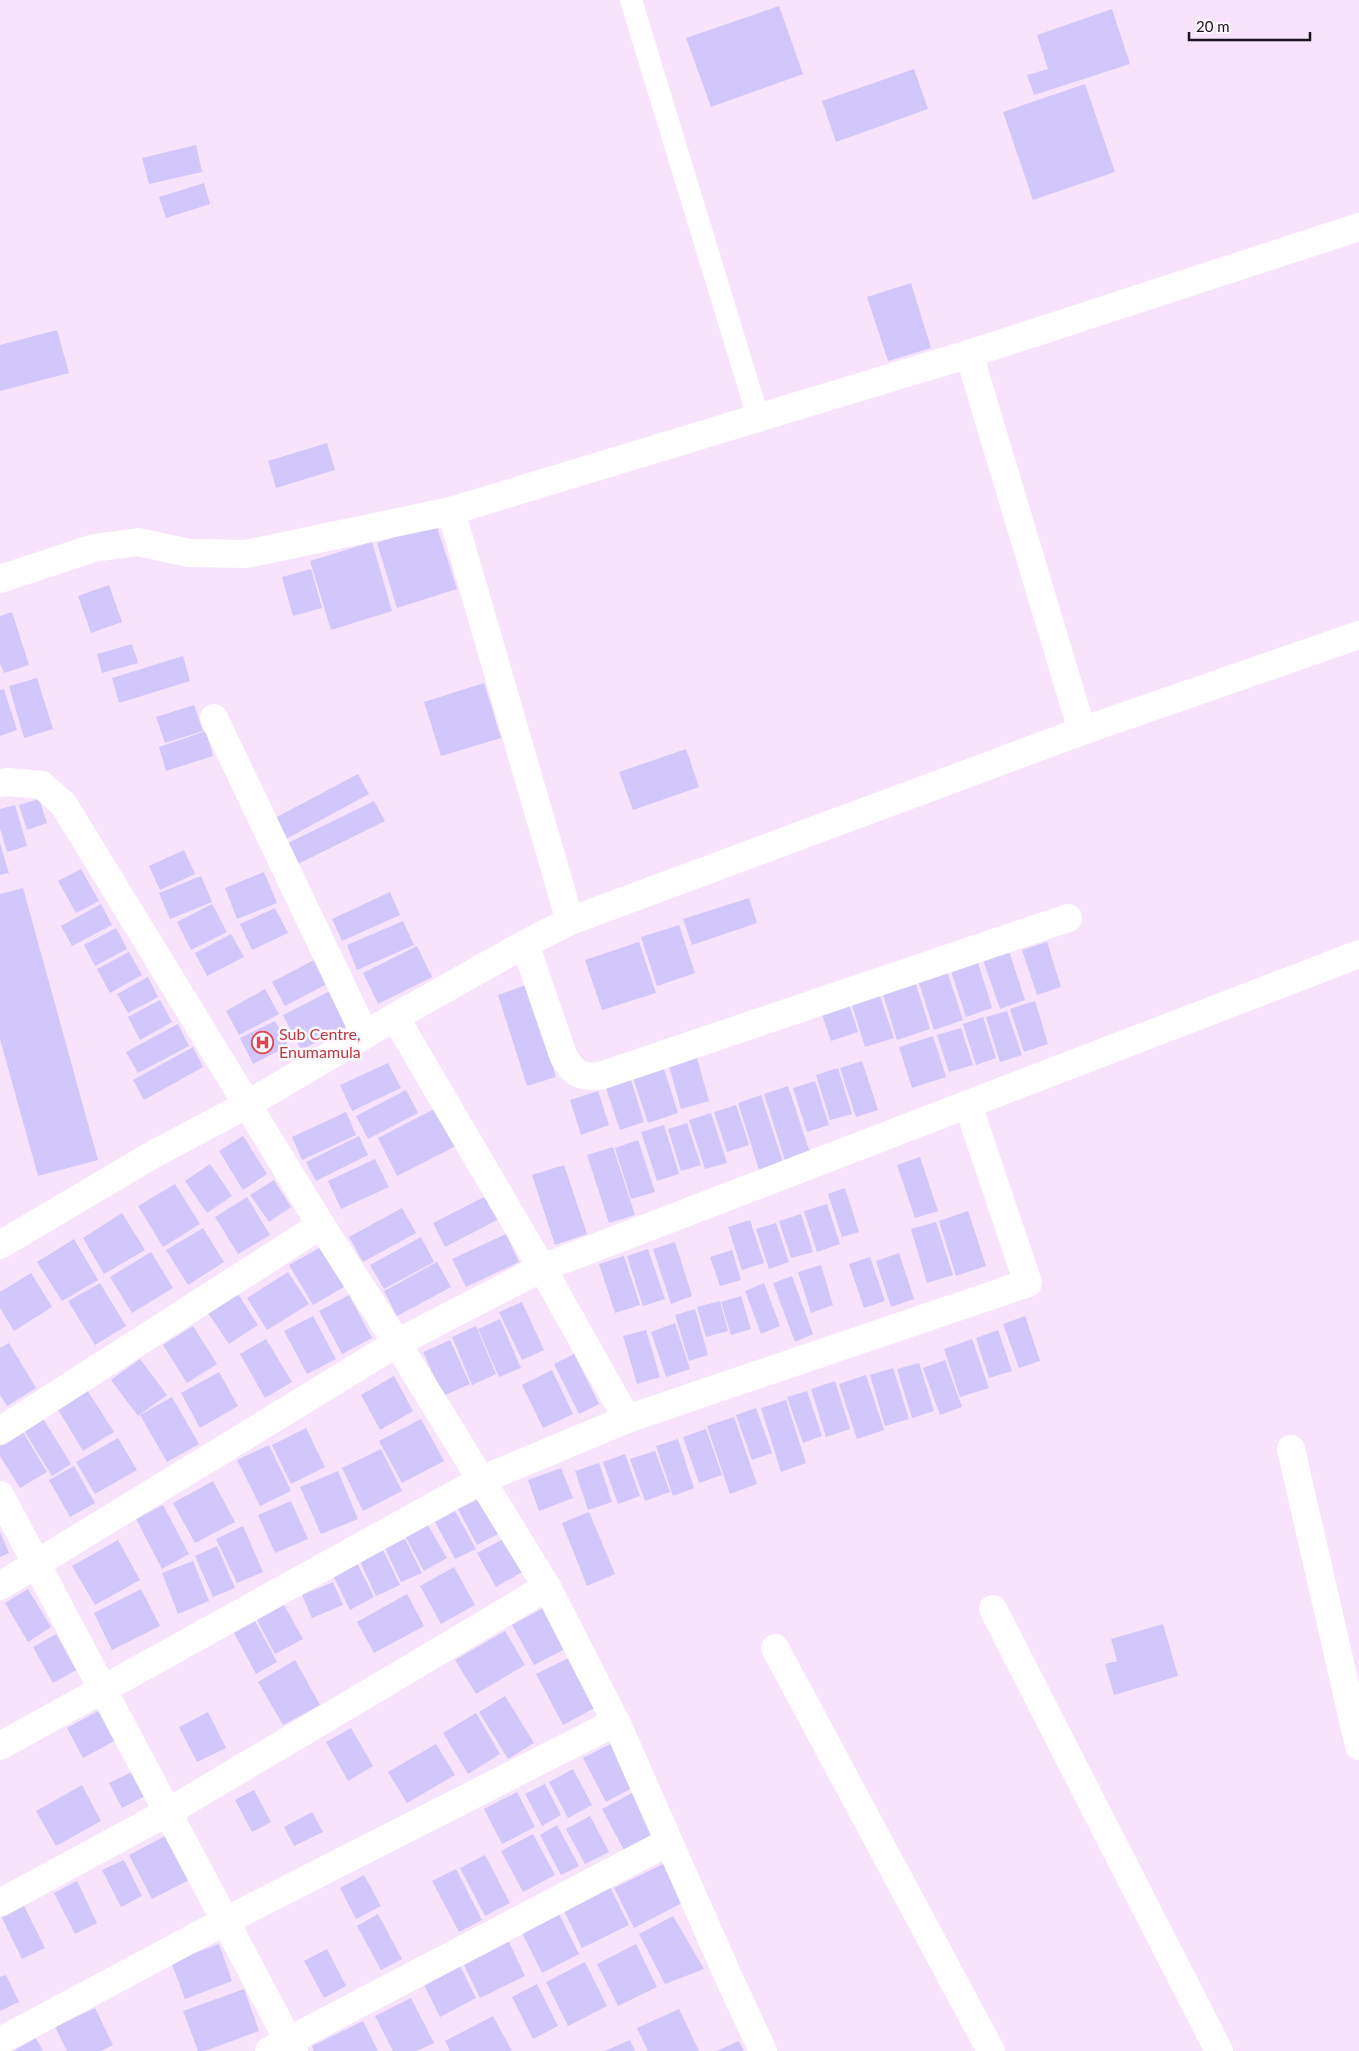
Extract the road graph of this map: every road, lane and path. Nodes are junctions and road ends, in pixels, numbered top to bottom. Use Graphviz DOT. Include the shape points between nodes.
graph roads {
  1 [pos="632,0"];
  2 [pos="1359,227"];
  3 [pos="968,354"];
  4 [pos="758,417"];
  5 [pos="451,511"];
  6 [pos="2,575"];
  7 [pos="1359,635"];
  8 [pos="214,718"];
  9 [pos="1082,730"];
  10 [pos="0,783"];
  11 [pos="1068,918"];
  12 [pos="570,921"];
  13 [pos="525,944"];
  14 [pos="1359,954"];
  15 [pos="394,1017"];
  16 [pos="365,1035"];
  17 [pos="248,1104"];
  18 [pos="968,1105"];
  19 [pos="321,1226"];
  20 [pos="0,1245"];
  21 [pos="542,1268"];
  22 [pos="397,1343"];
  23 [pos="627,1420"];
  24 [pos="0,1431"];
  25 [pos="1290,1449"];
  26 [pos="481,1480"];
  27 [pos="0,1494"];
  28 [pos="37,1564"];
  29 [pos="0,1586"];
  30 [pos="547,1587"];
  31 [pos="993,1609"];
  32 [pos="775,1648"];
  33 [pos="102,1688"];
  34 [pos="616,1722"];
  35 [pos="0,1746"];
  36 [pos="1359,1746"];
  37 [pos="168,1812"];
  38 [pos="668,1842"];
  39 [pos="0,1903"];
  40 [pos="225,1921"];
  41 [pos="0,2041"];
  42 [pos="284,2048"];
  43 [pos="763,2051"];
  44 [pos="991,2051"];
  45 [pos="1219,2051"];
  1 -- 4 [label="lane"];
  2 -- 3 [label="street"];
  3 -- 4 [label="street"];
  3 -- 9 [label="street"];
  4 -- 5 [label="street"];
  5 -- 6 [label="street" via="246,554 189,553 138,542 94,548"];
  5 -- 12 [label="street"];
  7 -- 9 [label="street"];
  8 -- 16 [label="street"];
  9 -- 12 [label="street"];
  10 -- 17 [label="street" via="42,785 64,805"];
  11 -- 13 [label="street" via="600,1076 584,1077 572,1070 563,1055"];
  12 -- 13 [label="street"];
  13 -- 15 [label="street"];
  14 -- 18 [label="street"];
  15 -- 16 [label="street"];
  15 -- 21 [label="street"];
  16 -- 17 [label="street"];
  17 -- 19 [label="street"];
  17 -- 20 [label="street" via="154,1154"];
  18 -- 21 [label="street"];
  18 -- 23 [label="street" via="1028,1283"];
  19 -- 22 [label="street"];
  19 -- 24 [label="street"];
  21 -- 22 [label="street"];
  21 -- 23 [label="street"];
  22 -- 26 [label="street"];
  22 -- 28 [label="street"];
  23 -- 26 [label="street"];
  25 -- 36 [label="street"];
  26 -- 30 [label="street"];
  26 -- 33 [label="street"];
  27 -- 28 [label="street"];
  28 -- 29 [label="street"];
  28 -- 33 [label="street"];
  30 -- 34 [label="street"];
  30 -- 37 [label="street"];
  31 -- 45 [label="street"];
  32 -- 44 [label="street"];
  33 -- 35 [label="street"];
  33 -- 37 [label="street"];
  34 -- 38 [label="street"];
  34 -- 40 [label="street"];
  37 -- 39 [label="street"];
  37 -- 40 [label="street"];
  38 -- 42 [label="street"];
  38 -- 43 [label="street"];
  40 -- 41 [label="street"];
  40 -- 42 [label="street"];
}
